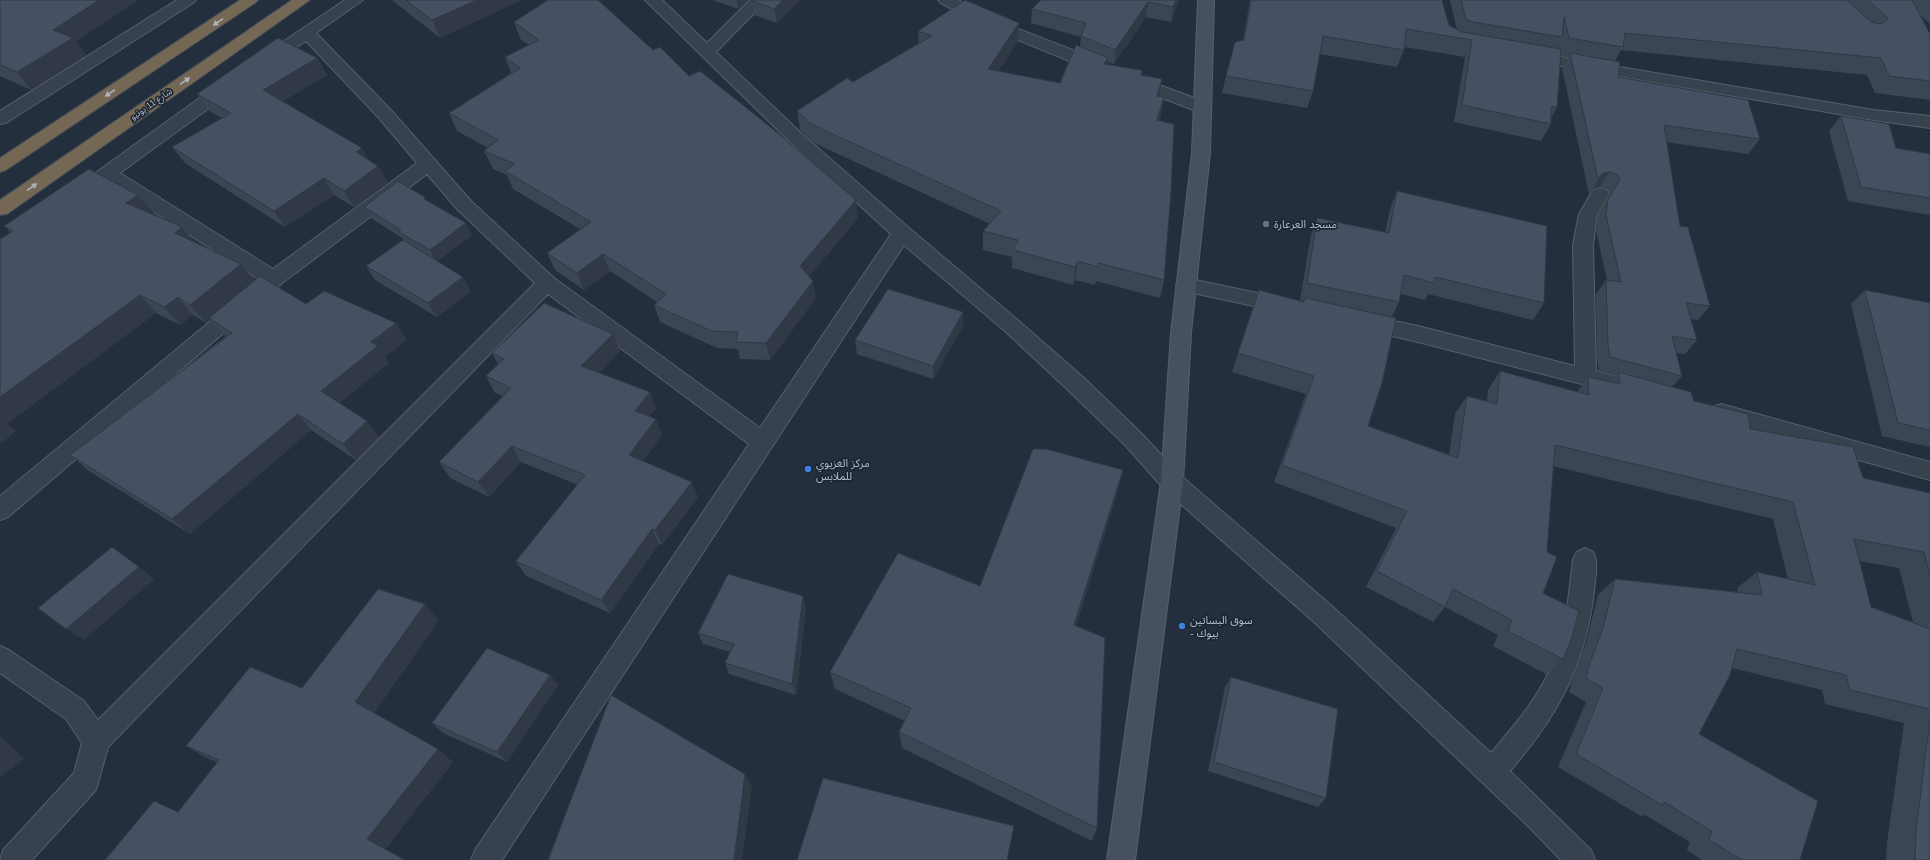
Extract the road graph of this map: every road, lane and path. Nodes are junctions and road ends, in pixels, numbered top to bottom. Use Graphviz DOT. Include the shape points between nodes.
graph roads {
  1 [pos="188,0"];
  2 [pos="250,0"];
  3 [pos="302,0"];
  4 [pos="355,0"];
  5 [pos="653,0"];
  6 [pos="759,0"];
  7 [pos="946,0"];
  8 [pos="1206,0"];
  9 [pos="306,33"];
  10 [pos="708,51"];
  11 [pos="1513,54"];
  12 [pos="1202,108"];
  13 [pos="0,120"];
  14 [pos="1930,122"];
  15 [pos="428,164"];
  16 [pos="0,166"];
  17 [pos="107,173"];
  18 [pos="1600,194"];
  19 [pos="63,204"];
  20 [pos="0,209"];
  21 [pos="902,233"];
  22 [pos="274,279"];
  23 [pos="547,283"];
  24 [pos="1186,285"];
  25 [pos="1302,309"];
  26 [pos="1348,319"];
  27 [pos="1586,376"];
  28 [pos="1639,390"];
  29 [pos="1699,407"];
  30 [pos="763,442"];
  31 [pos="1930,472"];
  32 [pos="1172,482"];
  33 [pos="0,510"];
  34 [pos="1585,559"];
  35 [pos="0,658"];
  36 [pos="96,740"];
  37 [pos="1491,772"];
  38 [pos="13,860"];
  39 [pos="485,860"];
  40 [pos="1121,860"];
  41 [pos="1580,860"];
  1 -- 13 [label="street"];
  2 -- 16 [label="highway, one-way"];
  20 -- 3 [label="highway, شارع 11 يونيو, one-way"];
  4 -- 9 [label="street"];
  5 -- 10 [label="street"];
  6 -- 10 [label="street"];
  7 -- 12 [label="street" via="987,22"];
  8 -- 12 [label="main road"];
  9 -- 15 [label="street" via="384,113"];
  9 -- 17 [label="street"];
  10 -- 21 [label="street" via="796,138"];
  11 -- 14 [label="street" via="1873,115"];
  12 -- 24 [label="main road" via="1201,153"];
  15 -- 22 [label="street"];
  15 -- 23 [label="street" via="464,205"];
  17 -- 19 [label="street"];
  17 -- 22 [label="street"];
  18 -- 27 [label="street" via="1588,214 1582,245"];
  21 -- 30 [label="street"];
  21 -- 32 [label="street" via="1014,327 1076,384 1133,439"];
  22 -- 33 [label="street"];
  23 -- 30 [label="street"];
  23 -- 36 [label="street"];
  24 -- 25 [label="street"];
  24 -- 32 [label="main road"];
  26 -- 27 [label="street"];
  27 -- 28 [label="street"];
  29 -- 31 [label="street"];
  30 -- 39 [label="street"];
  32 -- 37 [label="street" via="1324,616"];
  32 -- 40 [label="main road"];
  34 -- 37 [label="street" via="1578,619 1564,667 1529,728"];
  35 -- 36 [label="street" via="75,710"];
  36 -- 38 [label="street" via="86,780"];
  37 -- 41 [label="street"];
}
